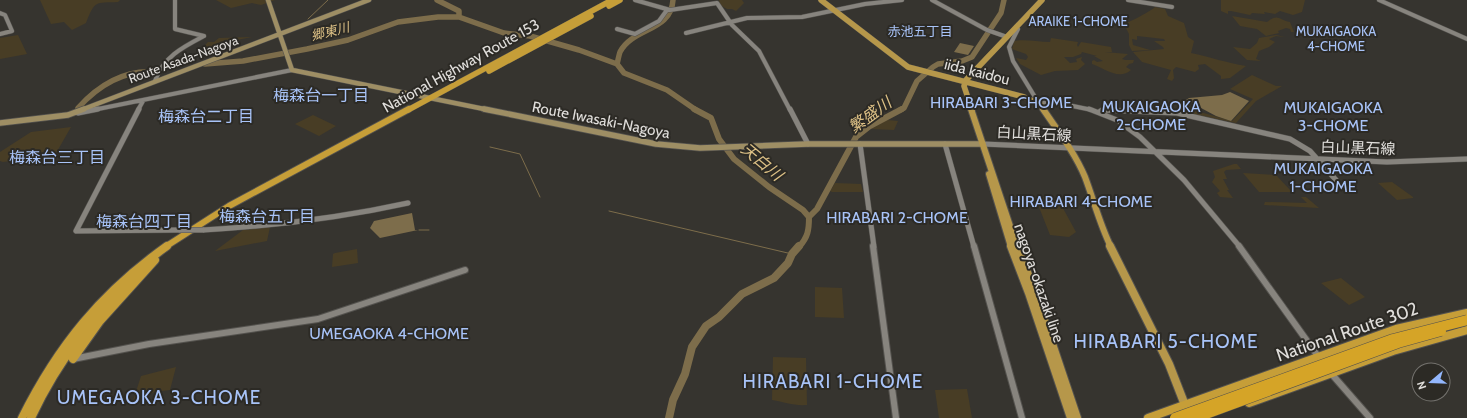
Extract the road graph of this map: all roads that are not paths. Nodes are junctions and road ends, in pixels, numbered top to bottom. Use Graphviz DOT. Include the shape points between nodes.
graph roads {
  1 [pos="175,0"];
  2 [pos="268,0"];
  3 [pos="369,0"];
  4 [pos="612,0"];
  5 [pos="620,0"];
  6 [pos="635,0"];
  7 [pos="821,0"];
  8 [pos="902,0"];
  9 [pos="932,0"];
  10 [pos="1038,0"];
  11 [pos="1042,0"];
  12 [pos="1128,0"];
  13 [pos="1379,0"];
  14 [pos="1172,7"];
  15 [pos="670,10"];
  16 [pos="835,10"];
  17 [pos="0,13"];
  18 [pos="730,22"];
  19 [pos="1016,26"];
  20 [pos="617,29"];
  21 [pos="686,33"];
  22 [pos="0,34"];
  23 [pos="281,35"];
  24 [pos="1005,36"];
  25 [pos="1467,39"];
  26 [pos="292,70"];
  27 [pos="155,81"];
  28 [pos="962,82"];
  29 [pos="431,98"];
  30 [pos="143,101"];
  31 [pos="1038,102"];
  32 [pos="1099,112"];
  33 [pos="68,115"];
  34 [pos="0,123"];
  35 [pos="808,144"];
  36 [pos="854,144"];
  37 [pos="945,144"];
  38 [pos="981,144"];
  39 [pos="1070,148"];
  40 [pos="1156,152"];
  41 [pos="1318,159"];
  42 [pos="1466,160"];
  43 [pos="1336,180"];
  44 [pos="408,203"];
  45 [pos="155,260"];
  46 [pos="465,270"];
  47 [pos="1467,312"];
  48 [pos="1467,320"];
  49 [pos="1467,325"];
  50 [pos="1467,330"];
  51 [pos="1319,358"];
  52 [pos="73,359"];
  53 [pos="1331,374"];
  54 [pos="1186,405"];
  55 [pos="22,418"];
  56 [pos="31,418"];
  57 [pos="896,418"];
  58 [pos="1022,418"];
  59 [pos="1071,418"];
  60 [pos="1077,418"];
  61 [pos="1148,418"];
  62 [pos="1175,418"];
  63 [pos="1190,418"];
  64 [pos="1195,418"];
  65 [pos="1207,418"];
  66 [pos="1370,418"];
  1 -- 27 [label="street" via="176,29 204,36 169,57 157,71"];
  2 -- 23 [label="main road"];
  3 -- 23 [label="main road, Route Asada-Nagoya"];
  4 -- 29 [label="highway, National Highway Route 153"];
  5 -- 29 [label="highway, National Highway Route 153" via="535,47"];
  6 -- 15 [label="street"];
  7 -- 16 [label="main road, iida kaidou"];
  8 -- 16 [label="street"];
  9 -- 24 [label="street" via="989,31"];
  10 -- 24 [label="main road"];
  11 -- 19 [label="main road"];
  12 -- 14 [label="street"];
  13 -- 25 [label="street"];
  15 -- 18 [label="street" via="717,3"];
  15 -- 20 [label="street" via="659,21 635,34"];
  16 -- 18 [label="street" via="802,17 760,17"];
  16 -- 28 [label="main road, iida kaidou" via="906,66"];
  17 -- 22 [label="street" via="5,15 12,31"];
  18 -- 21 [label="street"];
  18 -- 35 [label="street" via="759,50"];
  19 -- 24 [label="main road"];
  19 -- 31 [label="street" via="1018,29 1009,47 1012,58"];
  23 -- 26 [label="main road"];
  23 -- 27 [label="main road, Route Asada-Nagoya"];
  24 -- 28 [label="main road"];
  26 -- 29 [label="main road, Route Iwasaki-Nagoya"];
  26 -- 30 [label="street"];
  27 -- 33 [label="main road, Route Asada-Nagoya"];
  28 -- 31 [label="main road, iida kaidou"];
  28 -- 38 [label="main road, nagoya-okazaki line"];
  29 -- 35 [label="main road, Route Iwasaki-Nagoya" via="656,144 700,148"];
  29 -- 45 [label="highway, National Highway Route 153" via="215,218"];
  29 -- 55 [label="highway, National Highway Route 153" via="229,206 165,246 105,297 79,325 49,365"];
  30 -- 33 [label="street"];
  30 -- 44 [label="street, bridge" via="76,231 244,228 343,215"];
  31 -- 32 [label="street"];
  31 -- 39 [label="main road"];
  32 -- 40 [label="street" via="1132,129"];
  32 -- 41 [label="street" via="1116,110 1177,113 1199,117 1296,141 1308,148"];
  33 -- 34 [label="main road, Route Asada-Nagoya"];
  35 -- 36 [label="main road, Route Iwasaki-Nagoya"];
  36 -- 37 [label="main road, Route Iwasaki-Nagoya"];
  36 -- 57 [label="street"];
  37 -- 38 [label="main road, Route Iwasaki-Nagoya"];
  37 -- 58 [label="street"];
  38 -- 39 [label="street, 白山黒石線"];
  38 -- 59 [label="main road, nagoya-okazaki line" via="1007,236"];
  38 -- 60 [label="main road, nagoya-okazaki line" via="1038,300"];
  39 -- 40 [label="street, 白山黒石線"];
  39 -- 54 [label="main road" via="1085,177 1104,233 1169,364"];
  40 -- 41 [label="street, 白山黒石線"];
  40 -- 51 [label="street" via="1208,205"];
  41 -- 42 [label="street, 白山黒石線" via="1412,162"];
  41 -- 43 [label="street"];
  45 -- 52 [label="highway" via="100,321"];
  45 -- 56 [label="highway, National Highway Route 153" via="114,295 79,334 61,360"];
  46 -- 52 [label="street" via="318,319 149,344"];
  47 -- 51 [label="highway, National Route 302" via="1396,329"];
  48 -- 62 [label="highway, bridge" via="1393,339"];
  49 -- 64 [label="highway, bridge" via="1398,343"];
  50 -- 53 [label="highway, National Route 302" via="1393,351"];
  51 -- 53 [label="street"];
  51 -- 54 [label="highway, National Route 302"];
  53 -- 65 [label="highway, National Route 302" via="1302,382 1287,390"];
  53 -- 66 [label="street"];
  54 -- 61 [label="highway, National Route 302"];
  54 -- 63 [label="main road"];
}
